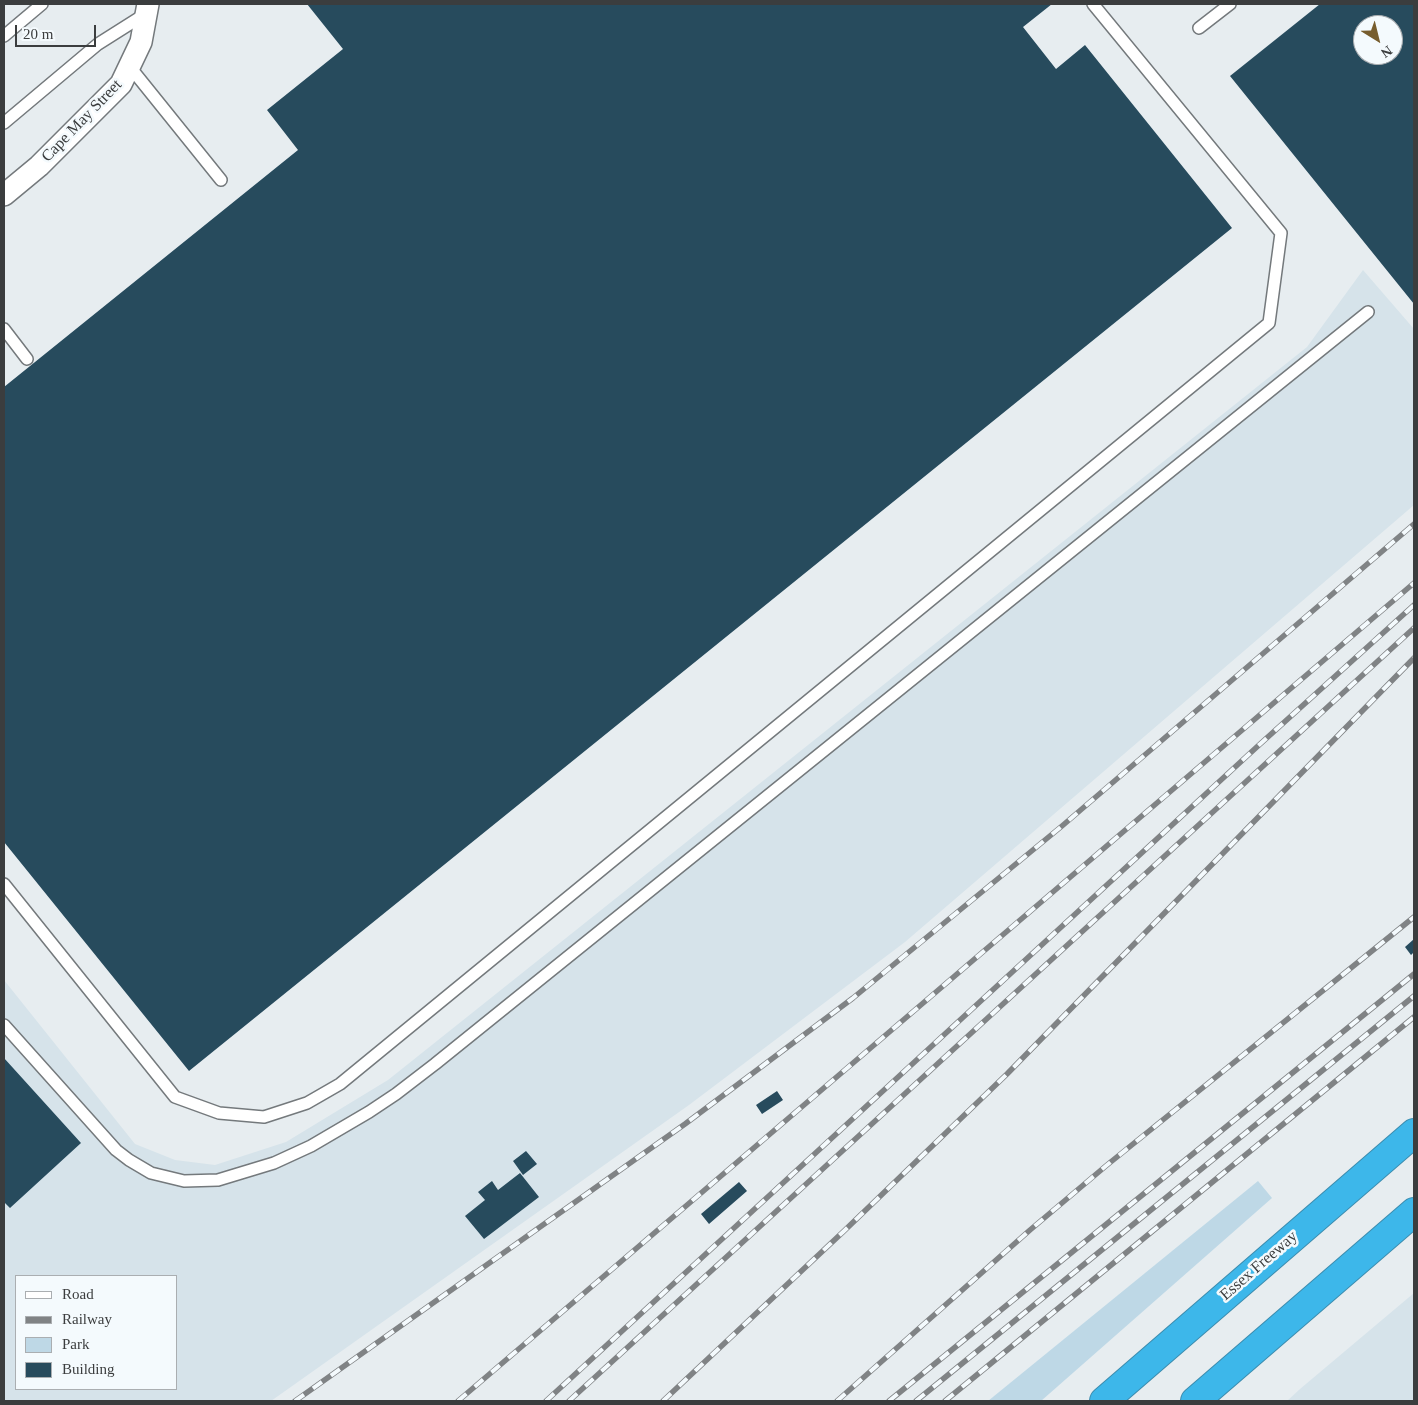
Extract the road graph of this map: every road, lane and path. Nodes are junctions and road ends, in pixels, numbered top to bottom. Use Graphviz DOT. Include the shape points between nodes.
graph roads {
  1 [pos="42,4"];
  2 [pos="1093,4"];
  3 [pos="1230,4"];
  4 [pos="147,8"];
  5 [pos="1200,28"];
  6 [pos="4,36"];
  7 [pos="130,67"];
  8 [pos="4,123"];
  9 [pos="221,180"];
  10 [pos="4,194"];
  11 [pos="1368,312"];
  12 [pos="4,329"];
  13 [pos="27,359"];
  14 [pos="4,884"];
  15 [pos="4,1025"];
  16 [pos="1414,1133"];
  17 [pos="1414,1212"];
  18 [pos="1104,1401"];
  19 [pos="1195,1401"];
  1 -- 6 [label="lane"];
  2 -- 14 [label="lane" via="1281,233 1269,323 340,1084 307,1103 264,1118 219,1113 175,1097"];
  3 -- 5 [label="lane"];
  4 -- 7 [label="street, Cape May Street" via="142,42"];
  4 -- 8 [label="lane" via="98,44"];
  7 -- 9 [label="lane"];
  7 -- 10 [label="street, Cape May Street" via="121,84 39,166"];
  11 -- 15 [label="lane" via="435,1064 390,1098 311,1146 274,1163 218,1180 184,1181 152,1173 116,1150"];
  12 -- 13 [label="lane"];
  16 -- 18 [label="highway, Essex Freeway"];
  17 -- 19 [label="highway"];
}
